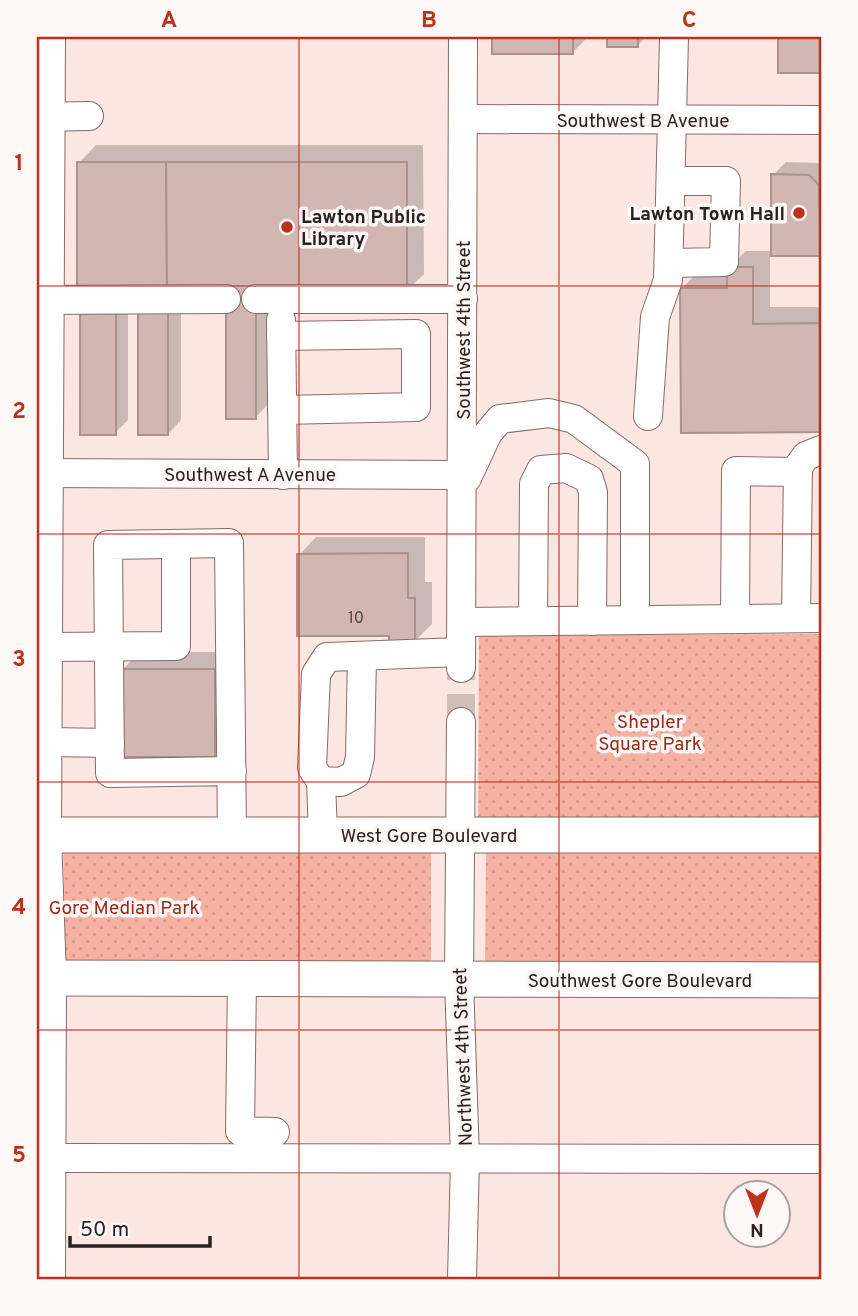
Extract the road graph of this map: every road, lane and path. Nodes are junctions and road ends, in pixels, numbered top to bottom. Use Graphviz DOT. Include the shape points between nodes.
graph roads {
  1 [pos="51,37"];
  2 [pos="463,37"];
  3 [pos="674,37"];
  4 [pos="44,117"];
  5 [pos="89,117"];
  6 [pos="464,119"];
  7 [pos="821,120"];
  8 [pos="674,121"];
  9 [pos="672,181"];
  10 [pos="668,263"];
  11 [pos="226,299"];
  12 [pos="463,299"];
  13 [pos="43,300"];
  14 [pos="281,336"];
  15 [pos="282,410"];
  16 [pos="43,415"];
  17 [pos="648,416"];
  18 [pos="821,450"];
  19 [pos="798,472"];
  20 [pos="43,473"];
  21 [pos="283,475"];
  22 [pos="463,481"];
  23 [pos="177,544"];
  24 [pos="808,618"];
  25 [pos="735,619"];
  26 [pos="635,620"];
  27 [pos="533,621"];
  28 [pos="592,621"];
  29 [pos="462,622"];
  30 [pos="109,646"];
  31 [pos="48,647"];
  32 [pos="362,656"];
  33 [pos="461,722"];
  34 [pos="48,742"];
  35 [pos="110,743"];
  36 [pos="232,771"];
  37 [pos="321,781"];
  38 [pos="42,835"];
  39 [pos="232,835"];
  40 [pos="323,835"];
  41 [pos="460,835"];
  42 [pos="821,835"];
  43 [pos="44,978"];
  44 [pos="242,979"];
  45 [pos="459,980"];
  46 [pos="821,980"];
  47 [pos="275,1132"];
  48 [pos="47,1147"];
  49 [pos="465,1159"];
  50 [pos="821,1159"];
  51 [pos="51,1279"];
  52 [pos="462,1279"];
  1 -- 4 [label="street"];
  2 -- 6 [label="street, Southwest 4th Street"];
  3 -- 8 [label="street"];
  4 -- 5 [label="street"];
  4 -- 13 [label="street"];
  6 -- 8 [label="street, Southwest B Avenue"];
  6 -- 12 [label="street, Southwest 4th Street"];
  7 -- 8 [label="street, Southwest B Avenue"];
  8 -- 9 [label="street"];
  9 -- 10 [label="street"];
  9 -- 10 [label="street" via="726,181 724,262"];
  10 -- 17 [label="street" via="668,280 655,317"];
  11 -- 13 [label="street"];
  12 -- 14 [label="street" via="268,299"];
  12 -- 22 [label="street, Southwest 4th Street"];
  13 -- 16 [label="street"];
  14 -- 15 [label="street"];
  14 -- 15 [label="street" via="416,334 416,407"];
  15 -- 21 [label="street"];
  16 -- 20 [label="street"];
  18 -- 19 [label="street" via="806,456"];
  19 -- 24 [label="street"];
  19 -- 25 [label="street" via="736,471"];
  20 -- 21 [label="street, Southwest A Avenue"];
  20 -- 31 [label="street"];
  21 -- 22 [label="street, Southwest A Avenue"];
  22 -- 26 [label="street" via="499,419 549,413 574,419 608,441 635,464"];
  22 -- 29 [label="street, Southwest 4th Street"];
  23 -- 30 [label="street" via="176,646"];
  23 -- 30 [label="street" via="108,544"];
  23 -- 36 [label="street" via="229,543"];
  24 -- 25 [label="street"];
  25 -- 26 [label="street"];
  26 -- 28 [label="street"];
  27 -- 28 [label="street"];
  27 -- 28 [label="street" via="534,484 541,470 566,468 589,479 593,492"];
  27 -- 29 [label="street"];
  29 -- 32 [label="street, Southwest 4th Street" via="461,660"];
  30 -- 31 [label="street"];
  30 -- 35 [label="street"];
  31 -- 34 [label="street"];
  32 -- 37 [label="street" via="356,774 341,782"];
  32 -- 37 [label="street" via="327,657 316,674 312,768"];
  33 -- 41 [label="street, Northwest 4th Street"];
  34 -- 35 [label="street"];
  34 -- 38 [label="street"];
  35 -- 36 [label="street" via="110,772"];
  36 -- 39 [label="street"];
  37 -- 40 [label="street"];
  38 -- 39 [label="main road, West Gore Boulevard"];
  38 -- 43 [label="street"];
  39 -- 40 [label="main road, West Gore Boulevard"];
  40 -- 41 [label="main road, West Gore Boulevard"];
  41 -- 42 [label="main road, West Gore Boulevard"];
  41 -- 45 [label="street, Northwest 4th Street"];
  43 -- 44 [label="main road"];
  43 -- 48 [label="street"];
  44 -- 45 [label="main road"];
  44 -- 47 [label="street" via="240,1131"];
  45 -- 46 [label="main road, Southwest Gore Boulevard"];
  45 -- 49 [label="street, Northwest 4th Street"];
  48 -- 49 [label="street"];
  48 -- 51 [label="street"];
  49 -- 50 [label="street"];
  49 -- 52 [label="street, Northwest 4th Street"];
}
